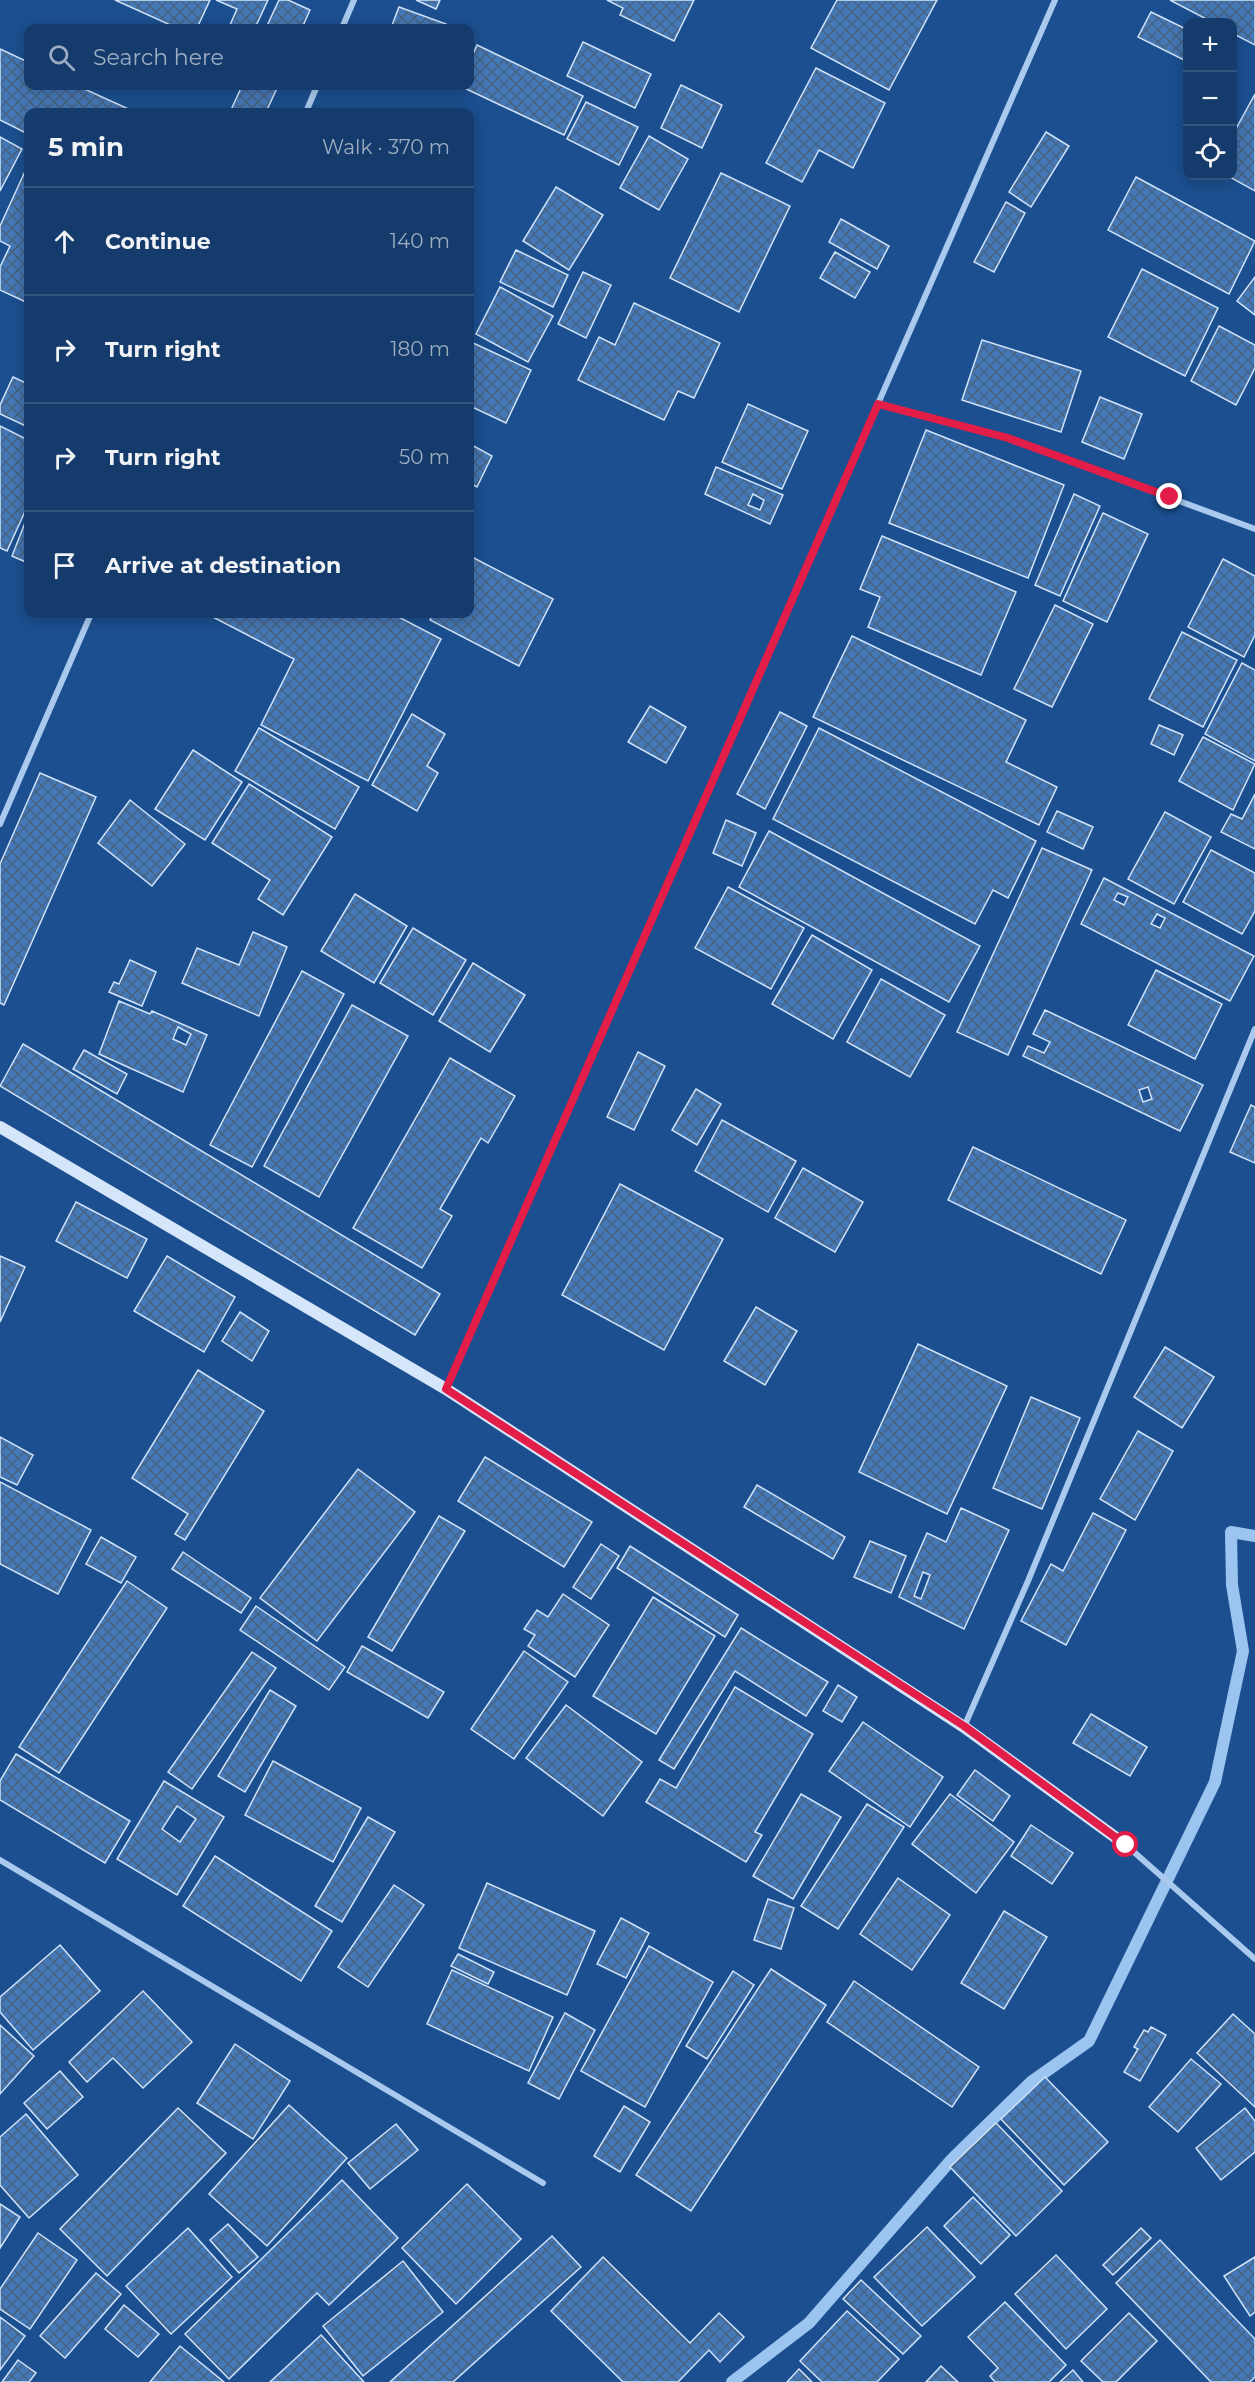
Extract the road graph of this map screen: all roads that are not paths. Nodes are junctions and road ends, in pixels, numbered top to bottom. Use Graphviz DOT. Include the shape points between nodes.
graph roads {
  1 [pos="354,0"];
  2 [pos="1055,0"];
  3 [pos="344,24"];
  4 [pos="315,90"];
  5 [pos="308,108"];
  6 [pos="878,404"];
  7 [pos="1255,529"];
  8 [pos="89,618"];
  9 [pos="0,824"];
  10 [pos="1255,1029"];
  11 [pos="0,1127"];
  12 [pos="446,1389"];
  13 [pos="964,1726"];
  14 [pos="1126,1845"];
  15 [pos="0,1860"];
  16 [pos="1255,1959"];
  17 [pos="543,2183"];
  1 -- 3 [label="street"];
  2 -- 6 [label="street"];
  4 -- 5 [label="street"];
  6 -- 7 [label="street" via="1008,438"];
  6 -- 12 [label="street"];
  8 -- 9 [label="street"];
  10 -- 13 [label="street" via="1028,1581"];
  11 -- 12 [label="main road"];
  12 -- 13 [label="main road"];
  13 -- 14 [label="main road"];
  14 -- 16 [label="street"];
  15 -- 17 [label="street"];
}
